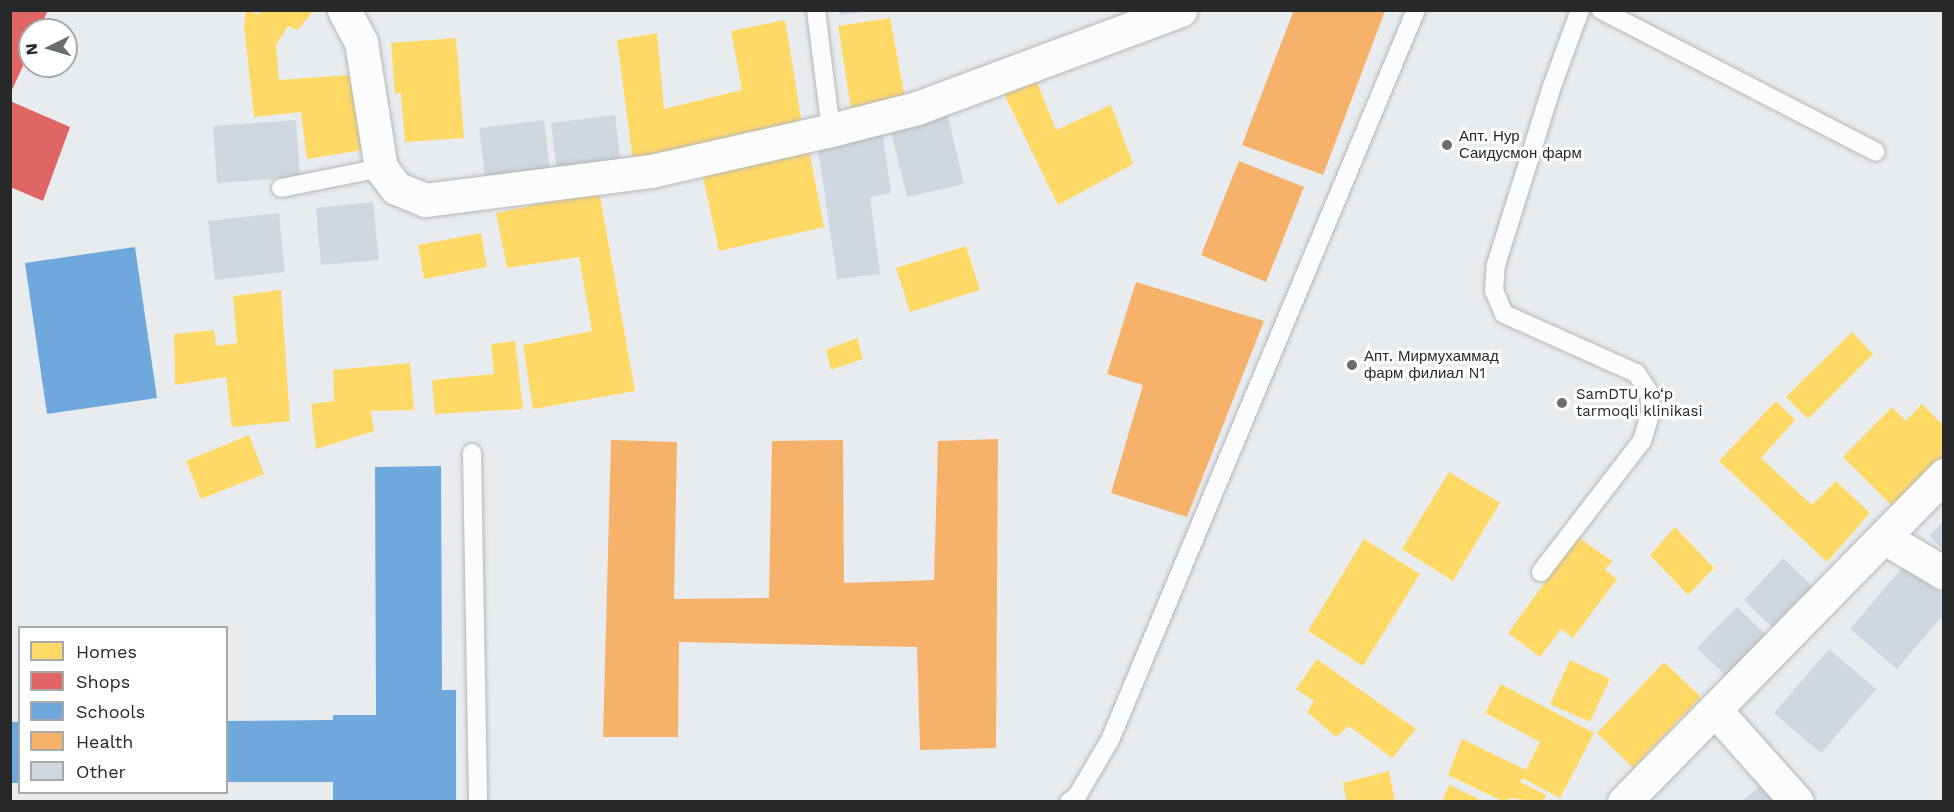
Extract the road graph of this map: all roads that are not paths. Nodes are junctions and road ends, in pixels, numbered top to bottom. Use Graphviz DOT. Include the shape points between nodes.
graph roads {
  1 [pos="344,10"];
  2 [pos="816,10"];
  3 [pos="1180,10"];
  4 [pos="1416,10"];
  5 [pos="1580,10"];
  6 [pos="1601,10"];
  7 [pos="831,130"];
  8 [pos="1876,152"];
  9 [pos="381,168"];
  10 [pos="281,188"];
  11 [pos="471,453"];
  12 [pos="1944,474"];
  13 [pos="1885,538"];
  14 [pos="1541,572"];
  15 [pos="1944,573"];
  16 [pos="1715,710"];
  17 [pos="478,801"];
  18 [pos="1069,801"];
  19 [pos="1624,801"];
  20 [pos="1797,801"];
  1 -- 9 [label="street" via="361,42"];
  2 -- 7 [label="lane"];
  3 -- 7 [label="street" via="918,108"];
  4 -- 18 [label="lane" via="1110,740 1077,796"];
  5 -- 14 [label="lane" via="1496,265 1494,291 1504,314 1636,373 1649,392 1651,412 1642,441"];
  6 -- 8 [label="lane"];
  7 -- 9 [label="street" via="651,171 425,200 396,188"];
  9 -- 10 [label="lane"];
  11 -- 17 [label="lane"];
  12 -- 13 [label="street"];
  13 -- 15 [label="street"];
  13 -- 16 [label="street"];
  16 -- 19 [label="street"];
  16 -- 20 [label="street"];
}
